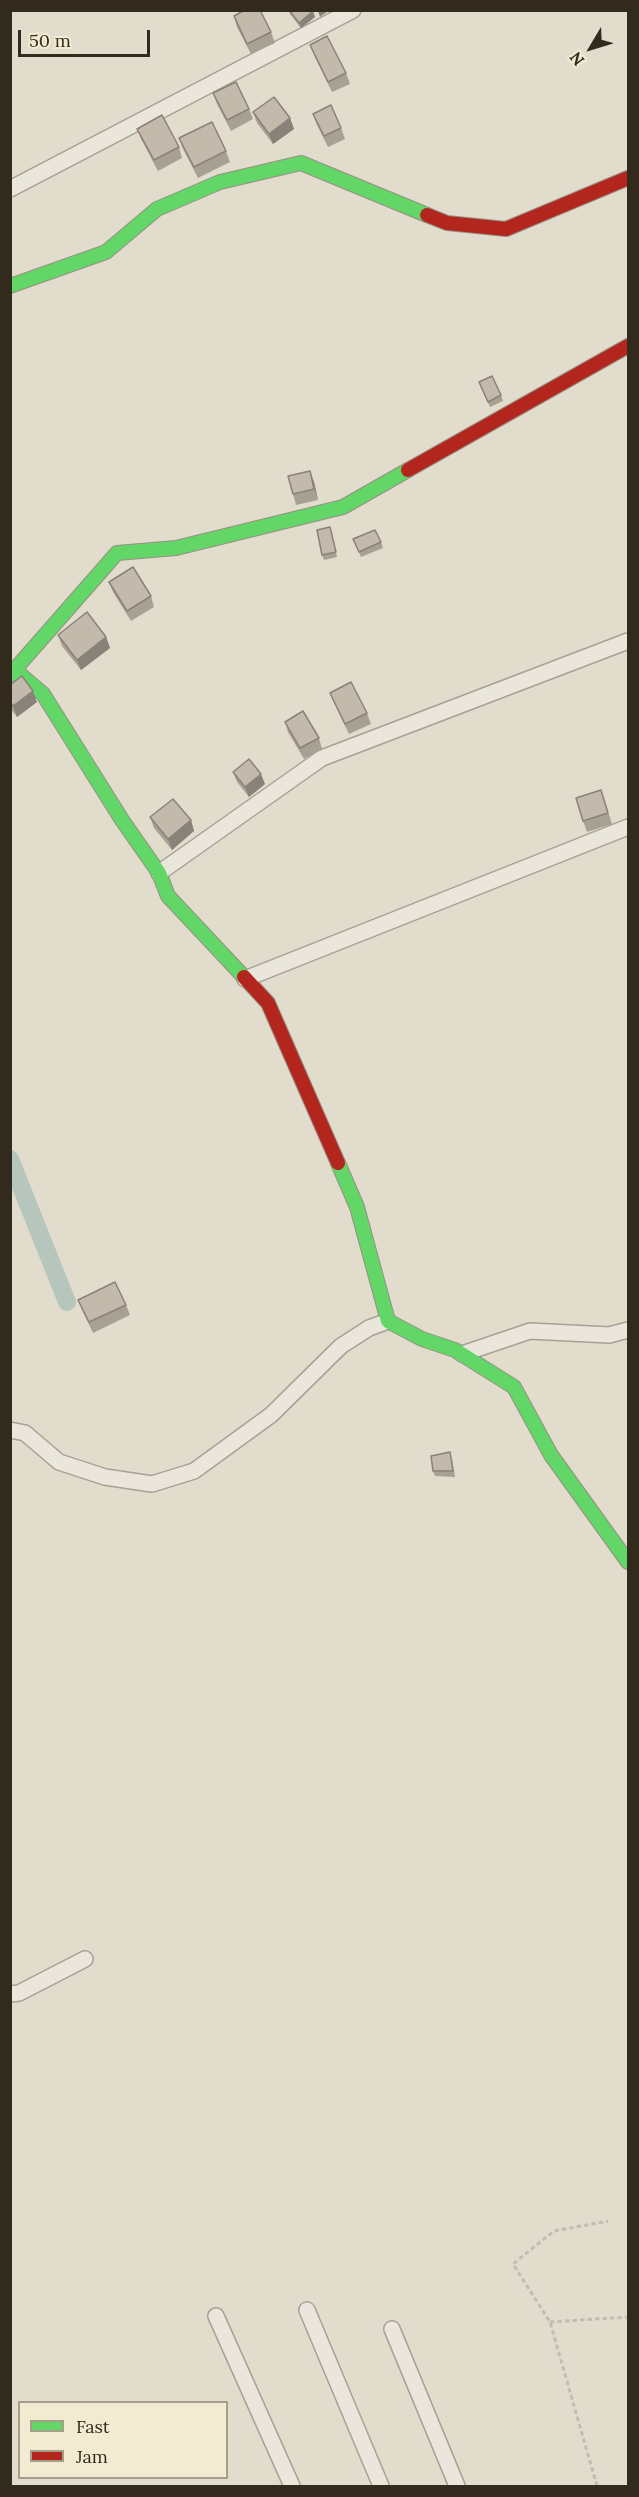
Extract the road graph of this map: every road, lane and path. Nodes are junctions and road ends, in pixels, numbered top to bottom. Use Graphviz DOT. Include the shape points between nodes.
graph roads {
  1 [pos="353,10"];
  2 [pos="628,178"];
  3 [pos="10,189"];
  4 [pos="10,286"];
  5 [pos="628,346"];
  6 [pos="628,641"];
  7 [pos="12,671"];
  8 [pos="628,827"];
  9 [pos="159,873"];
  10 [pos="245,979"];
  11 [pos="388,1321"];
  12 [pos="628,1330"];
  13 [pos="462,1354"];
  14 [pos="10,1430"];
  15 [pos="628,1562"];
  16 [pos="85,1959"];
  17 [pos="10,1994"];
  18 [pos="608,2221"];
  19 [pos="307,2310"];
  20 [pos="216,2316"];
  21 [pos="628,2317"];
  22 [pos="550,2322"];
  23 [pos="392,2329"];
  24 [pos="292,2487"];
  25 [pos="381,2487"];
  26 [pos="457,2487"];
  27 [pos="597,2487"];
  1 -- 3 [label="street"];
  2 -- 4 [label="street" via="506,229 447,222 302,163 210,186 157,209 106,252"];
  5 -- 7 [label="street" via="343,507 176,549 117,553"];
  6 -- 9 [label="street" via="322,758"];
  7 -- 9 [label="street" via="44,694"];
  8 -- 10 [label="street"];
  9 -- 10 [label="street" via="168,896"];
  10 -- 11 [label="street" via="268,1003 357,1207"];
  11 -- 13 [label="street"];
  11 -- 14 [label="street" via="341,1346 271,1415 194,1471 152,1484 105,1477 59,1462 25,1433"];
  12 -- 13 [label="street" via="609,1335 530,1331"];
  13 -- 15 [label="street" via="514,1387 551,1455"];
  16 -- 17 [label="street"];
  18 -- 22 [label="path" via="554,2231 513,2264"];
  19 -- 25 [label="street"];
  20 -- 24 [label="street"];
  21 -- 22 [label="path"];
  22 -- 27 [label="path"];
  23 -- 26 [label="street"];
}
